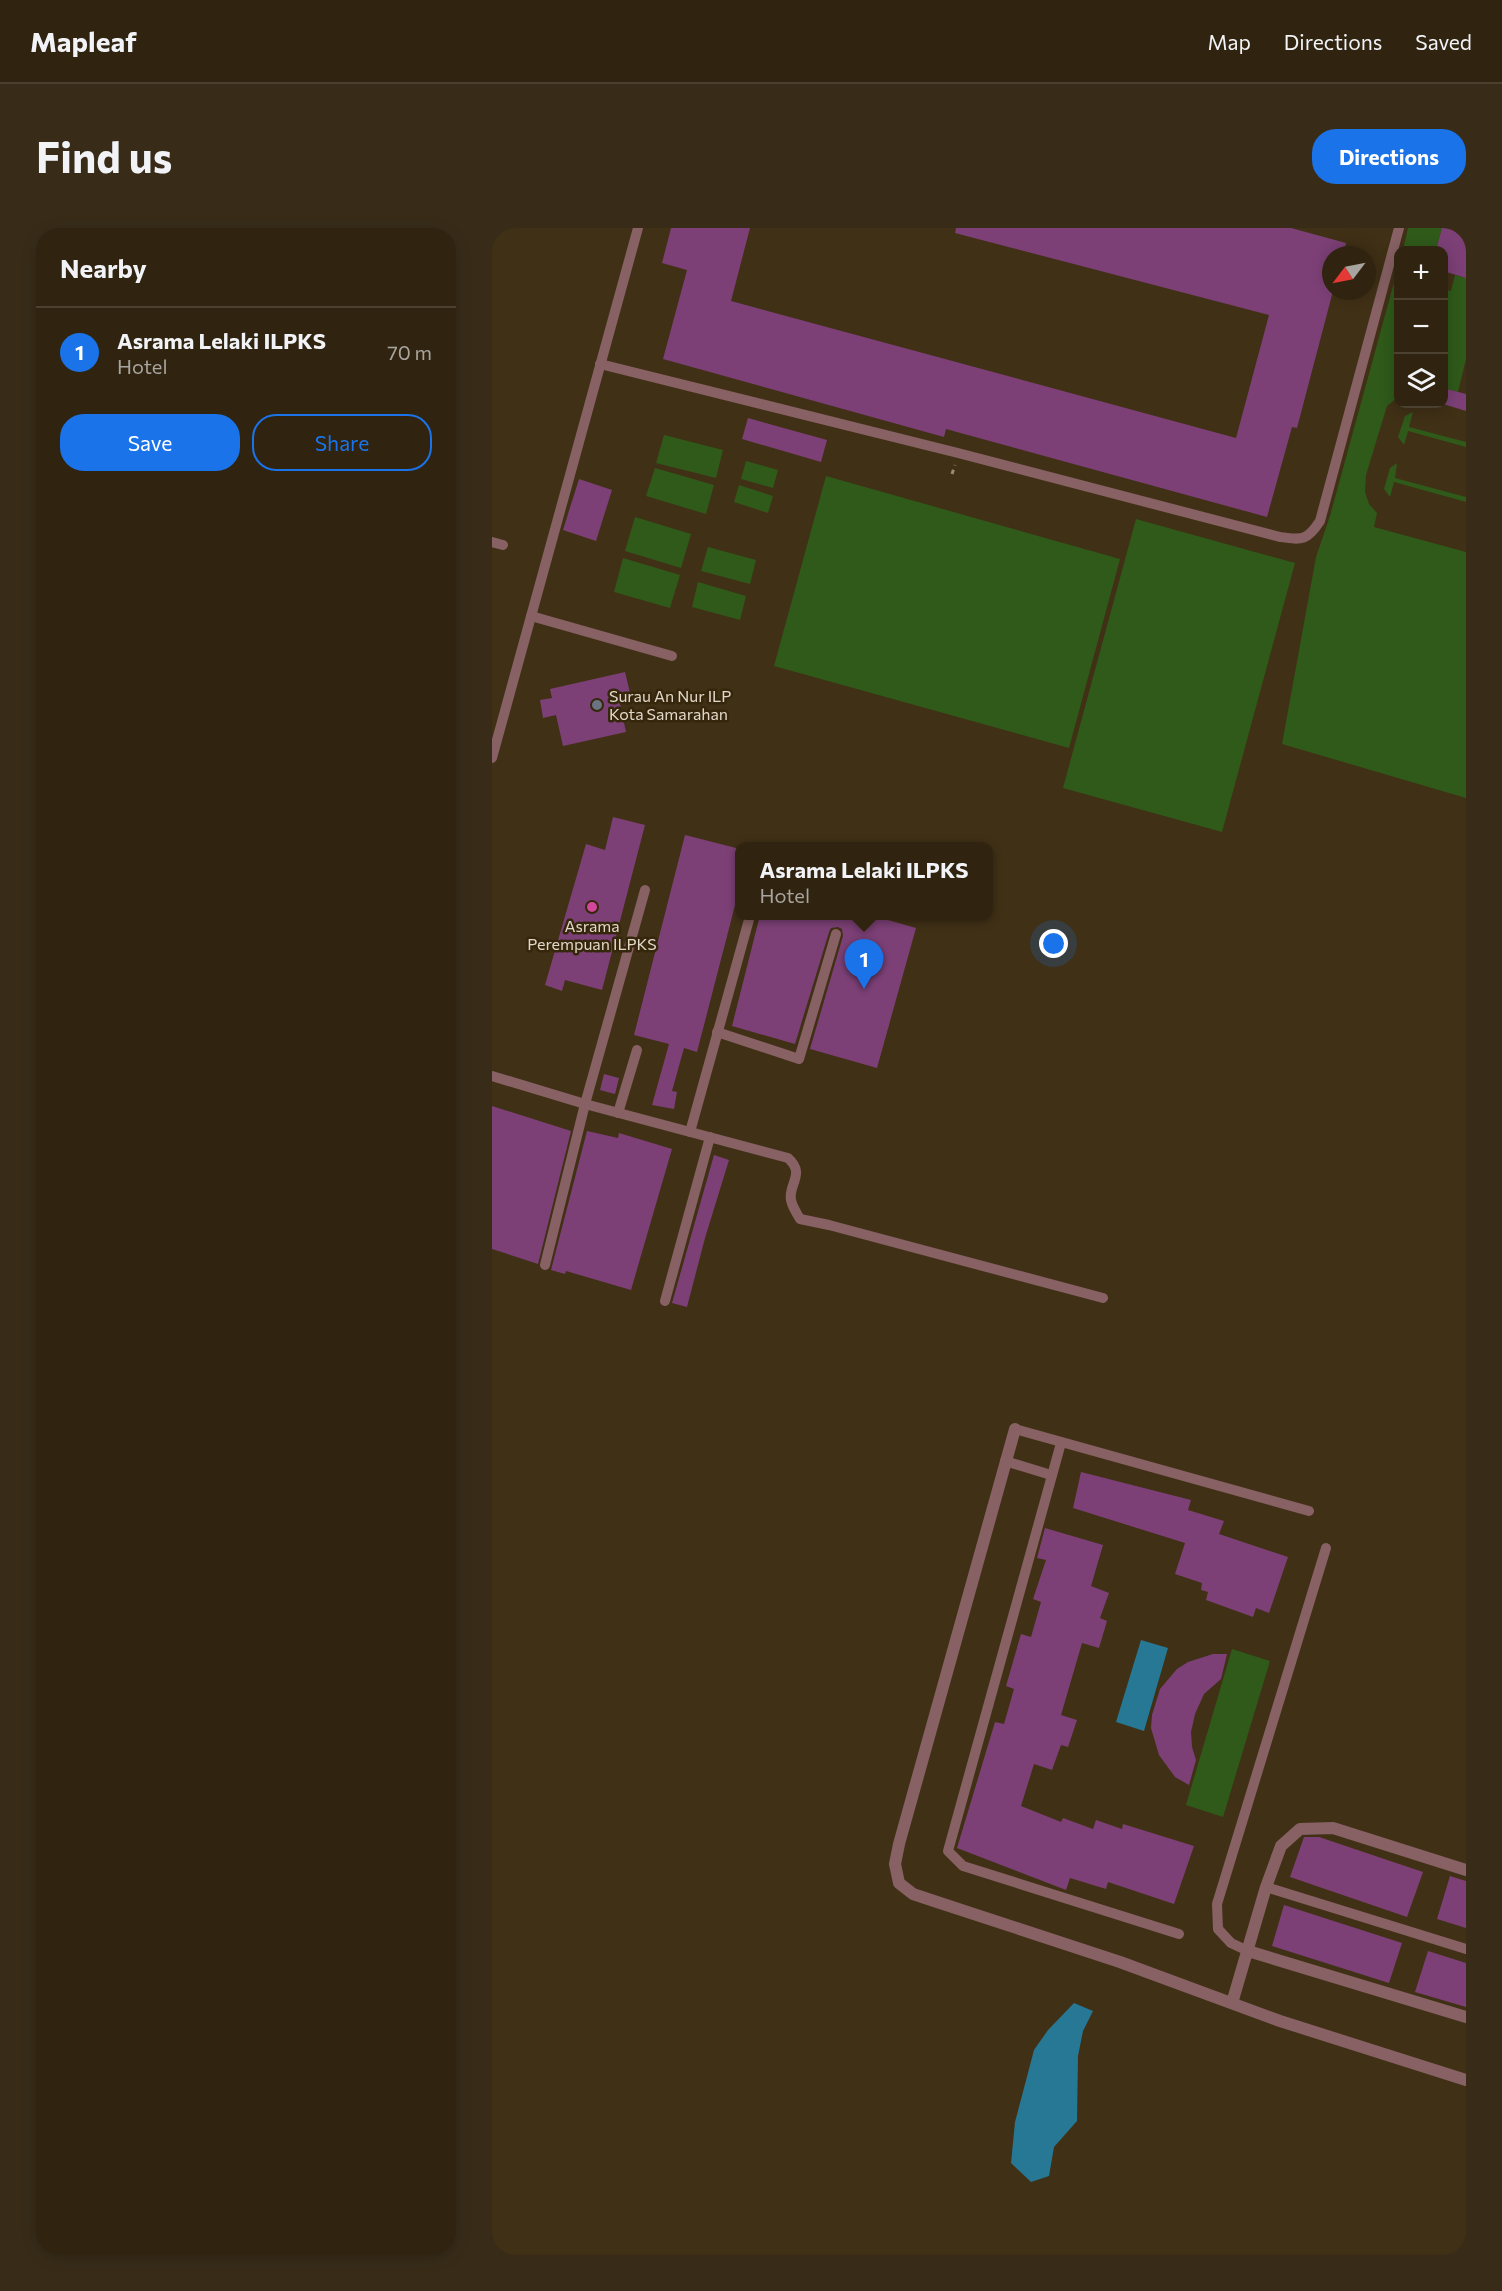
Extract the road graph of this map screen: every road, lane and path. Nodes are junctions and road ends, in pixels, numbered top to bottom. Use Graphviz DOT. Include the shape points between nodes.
graph roads {
  1 [pos="638,228"];
  2 [pos="1399,228"];
  3 [pos="600,364"];
  4 [pos="531,616"];
  5 [pos="672,656"];
  6 [pos="492,758"];
  7 [pos="645,890"];
  8 [pos="749,920"];
  9 [pos="836,934"];
  10 [pos="717,1032"];
  11 [pos="637,1050"];
  12 [pos="492,1076"];
  13 [pos="585,1104"];
  14 [pos="618,1113"];
  15 [pos="690,1132"];
  16 [pos="710,1137"];
  17 [pos="545,1264"];
  18 [pos="1103,1299"];
  19 [pos="665,1301"];
  20 [pos="1015,1429"];
  21 [pos="1061,1443"];
  22 [pos="1005,1461"];
  23 [pos="1051,1475"];
  24 [pos="1310,1511"];
  25 [pos="1326,1548"];
  26 [pos="1466,1870"];
  27 [pos="1266,1887"];
  28 [pos="1179,1934"];
  29 [pos="1466,1949"];
  30 [pos="1248,1951"];
  31 [pos="1232,2003"];
  32 [pos="1466,2017"];
  33 [pos="1466,2080"];
  1 -- 3 [label="lane"];
  2 -- 3 [label="lane" via="1320,521 1312,533 1300,540"];
  3 -- 4 [label="lane"];
  4 -- 5 [label="lane"];
  4 -- 6 [label="lane"];
  7 -- 13 [label="lane"];
  8 -- 10 [label="lane"];
  9 -- 10 [label="lane" via="800,1059"];
  10 -- 15 [label="lane"];
  11 -- 14 [label="lane"];
  12 -- 13 [label="lane"];
  13 -- 14 [label="lane"];
  13 -- 17 [label="lane"];
  14 -- 15 [label="lane"];
  15 -- 16 [label="lane"];
  16 -- 18 [label="lane" via="788,1158 794,1163 797,1175 790,1199 800,1219"];
  16 -- 19 [label="lane"];
  20 -- 21 [label="lane"];
  20 -- 22 [label="street"];
  21 -- 23 [label="lane"];
  21 -- 24 [label="lane"];
  22 -- 23 [label="lane"];
  22 -- 31 [label="street" via="899,1844 895,1864 899,1883 913,1894"];
  23 -- 28 [label="lane" via="948,1851 963,1866"];
  25 -- 30 [label="lane" via="1217,1904 1218,1929 1231,1943"];
  26 -- 27 [label="street" via="1333,1828 1300,1829 1281,1846"];
  27 -- 29 [label="lane"];
  27 -- 30 [label="street"];
  30 -- 31 [label="street"];
  30 -- 32 [label="street"];
  31 -- 33 [label="street"];
}
